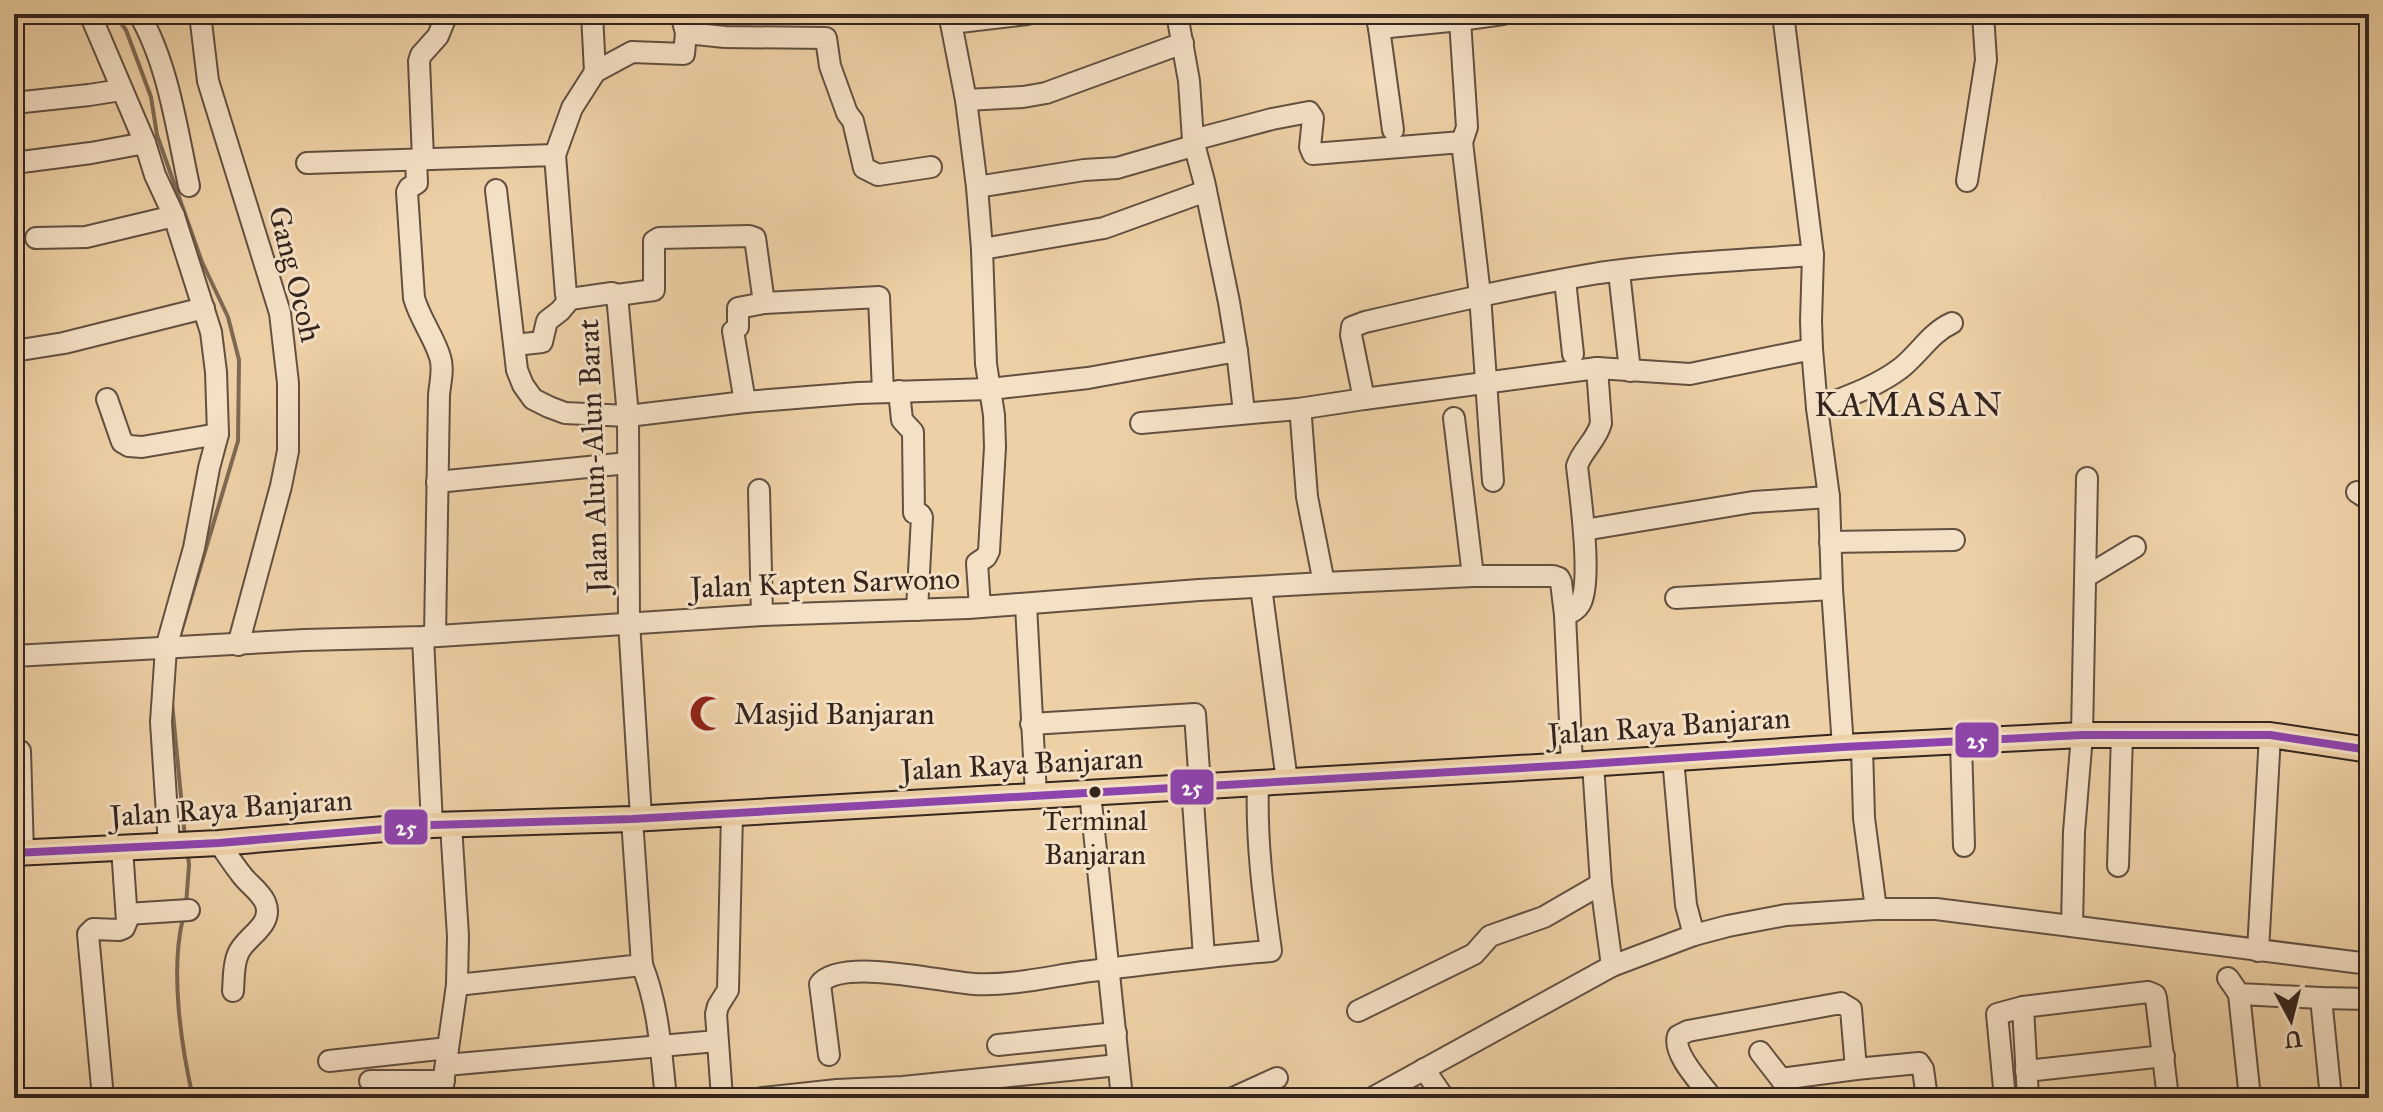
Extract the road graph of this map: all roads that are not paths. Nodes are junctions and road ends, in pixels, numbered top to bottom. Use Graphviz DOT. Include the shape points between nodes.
graph roads {
  1 [pos="90,14"];
  2 [pos="139,14"];
  3 [pos="200,14"];
  4 [pos="447,14"];
  5 [pos="592,14"];
  6 [pos="1027,14"];
  7 [pos="1177,14"];
  8 [pos="1503,14"];
  9 [pos="1783,14"];
  10 [pos="1983,14"];
  11 [pos="951,19"];
  12 [pos="1460,20"];
  13 [pos="1377,21"];
  14 [pos="683,24"];
  15 [pos="1183,43"];
  16 [pos="595,72"];
  17 [pos="121,90"];
  18 [pos="966,100"];
  19 [pos="14,103"];
  20 [pos="1393,130"];
  21 [pos="1462,142"];
  22 [pos="145,143"];
  23 [pos="1193,143"];
  24 [pos="555,155"];
  25 [pos="420,159"];
  26 [pos="14,163"];
  27 [pos="307,163"];
  28 [pos="931,167"];
  29 [pos="1967,181"];
  30 [pos="189,186"];
  31 [pos="977,187"];
  32 [pos="496,190"];
  33 [pos="1206,191"];
  34 [pos="174,216"];
  35 [pos="36,238"];
  36 [pos="982,249"];
  37 [pos="1813,255"];
  38 [pos="1619,272"];
  39 [pos="1565,280"];
  40 [pos="617,295"];
  41 [pos="1480,295"];
  42 [pos="570,299"];
  43 [pos="764,303"];
  44 [pos="204,308"];
  45 [pos="1952,323"];
  46 [pos="515,345"];
  47 [pos="1812,349"];
  48 [pos="14,351"];
  49 [pos="1237,351"];
  50 [pos="1573,354"];
  51 [pos="1597,368"];
  52 [pos="1630,371"];
  53 [pos="1486,385"];
  54 [pos="990,389"];
  55 [pos="891,392"];
  56 [pos="107,399"];
  57 [pos="1364,399"];
  58 [pos="745,402"];
  59 [pos="1817,408"];
  60 [pos="1298,409"];
  61 [pos="1244,412"];
  62 [pos="628,416"];
  63 [pos="1454,418"];
  64 [pos="1141,423"];
  65 [pos="218,434"];
  66 [pos="628,463"];
  67 [pos="2087,478"];
  68 [pos="1493,481"];
  69 [pos="437,482"];
  70 [pos="759,490"];
  71 [pos="1829,497"];
  72 [pos="1584,530"];
  73 [pos="1954,540"];
  74 [pos="1830,542"];
  75 [pos="2135,547"];
  76 [pos="2087,576"];
  77 [pos="1467,577"];
  78 [pos="1324,583"];
  79 [pos="1261,587"];
  80 [pos="1832,589"];
  81 [pos="1676,598"];
  82 [pos="1026,605"];
  83 [pos="980,607"];
  84 [pos="917,610"];
  85 [pos="1570,612"];
  86 [pos="762,615"];
  87 [pos="629,622"];
  88 [pos="429,636"];
  89 [pos="238,645"];
  90 [pos="177,648"];
  91 [pos="14,656"];
  92 [pos="1031,724"];
  93 [pos="2082,735"];
  94 [pos="2122,735"];
  95 [pos="2270,735"];
  96 [pos="1961,742"];
  97 [pos="1853,747"];
  98 [pos="2369,750"];
  99 [pos="20,751"];
  100 [pos="1673,758"];
  101 [pos="1582,765"];
  102 [pos="1287,781"];
  103 [pos="1258,783"];
  104 [pos="1196,787"];
  105 [pos="1090,793"];
  106 [pos="1036,795"];
  107 [pos="732,813"];
  108 [pos="637,818"];
  109 [pos="442,825"];
  110 [pos="212,843"];
  111 [pos="173,845"];
  112 [pos="1964,846"];
  113 [pos="122,848"];
  114 [pos="18,853"];
  115 [pos="2118,866"];
  116 [pos="1595,888"];
  117 [pos="1876,909"];
  118 [pos="189,910"];
  119 [pos="127,914"];
  120 [pos="2072,926"];
  121 [pos="1694,935"];
  122 [pos="2258,951"];
  123 [pos="1204,957"];
  124 [pos="2369,964"];
  125 [pos="642,965"];
  126 [pos="1110,969"];
  127 [pos="1606,970"];
  128 [pos="457,985"];
  129 [pos="233,991"];
  130 [pos="2321,998"];
  131 [pos="2369,999"];
  132 [pos="2023,1007"];
  133 [pos="1358,1011"];
  134 [pos="1116,1033"];
  135 [pos="717,1041"];
  136 [pos="661,1045"];
  137 [pos="998,1045"];
  138 [pos="1760,1052"];
  139 [pos="829,1055"];
  140 [pos="2164,1056"];
  141 [pos="329,1061"];
  142 [pos="1118,1065"];
  143 [pos="1424,1069"];
  144 [pos="1856,1069"];
  145 [pos="2026,1071"];
  146 [pos="445,1073"];
  147 [pos="1277,1078"];
  148 [pos="1781,1079"];
  149 [pos="370,1081"];
  150 [pos="837,1094"];
  151 [pos="775,1097"];
  152 [pos="103,1098"];
  153 [pos="666,1098"];
  154 [pos="722,1098"];
  155 [pos="1122,1098"];
  156 [pos="1233,1098"];
  157 [pos="1372,1098"];
  158 [pos="1444,1098"];
  159 [pos="1712,1098"];
  160 [pos="1795,1098"];
  161 [pos="1927,1098"];
  162 [pos="2005,1098"];
  163 [pos="2028,1098"];
  164 [pos="2168,1098"];
  165 [pos="2250,1098"];
  166 [pos="2331,1098"];
  1 -- 17 [label="street"];
  2 -- 30 [label="street" via="161,65"];
  3 -- 89 [label="street, Gang Ocoh" via="208,81 280,313 288,383 288,451"];
  4 -- 25 [label="street" via="419,61"];
  5 -- 16 [label="street"];
  6 -- 11 [label="street"];
  7 -- 15 [label="street"];
  8 -- 12 [label="street"];
  9 -- 37 [label="street"];
  10 -- 29 [label="street" via="1986,60"];
  11 -- 18 [label="street"];
  12 -- 13 [label="street"];
  12 -- 21 [label="street" via="1467,127"];
  13 -- 20 [label="street"];
  14 -- 16 [label="street" via="684,54 632,52"];
  14 -- 28 [label="street" via="725,37 826,38 830,66 853,121 864,168 878,175"];
  15 -- 18 [label="street" via="1046,93"];
  15 -- 23 [label="street"];
  16 -- 24 [label="street" via="572,108"];
  17 -- 19 [label="street"];
  17 -- 22 [label="street"];
  18 -- 31 [label="street"];
  21 -- 23 [label="street" via="1313,154 1309,112"];
  21 -- 41 [label="street"];
  22 -- 26 [label="street"];
  22 -- 34 [label="street"];
  23 -- 31 [label="street" via="1124,167"];
  23 -- 33 [label="street"];
  24 -- 25 [label="street"];
  24 -- 42 [label="street, Jalan Alun-Alun Barat"];
  25 -- 27 [label="street"];
  25 -- 69 [label="street" via="417,183 407,192 414,298 441,357"];
  31 -- 36 [label="street"];
  32 -- 46 [label="street"];
  33 -- 36 [label="street" via="1104,228"];
  33 -- 49 [label="street"];
  34 -- 35 [label="street" via="86,237"];
  34 -- 44 [label="street"];
  36 -- 54 [label="street"];
  37 -- 38 [label="street"];
  37 -- 47 [label="street"];
  38 -- 39 [label="street"];
  38 -- 52 [label="street"];
  39 -- 41 [label="street"];
  39 -- 50 [label="street"];
  40 -- 42 [label="street, Jalan Alun-Alun Barat"];
  40 -- 43 [label="street" via="654,290 655,239 749,236 757,240"];
  40 -- 62 [label="street, Jalan Alun-Alun Barat"];
  41 -- 53 [label="street"];
  41 -- 57 [label="street" via="1352,327"];
  42 -- 46 [label="street" via="547,321 542,342"];
  43 -- 55 [label="street" via="879,297"];
  43 -- 58 [label="street" via="737,309 738,327 733,331"];
  44 -- 48 [label="street"];
  44 -- 65 [label="street" via="216,372"];
  45 -- 59 [label="street" via="1877,385"];
  46 -- 62 [label="street" via="517,370 533,399 565,413"];
  47 -- 52 [label="street" via="1690,374"];
  47 -- 59 [label="street"];
  49 -- 54 [label="street" via="1126,374"];
  49 -- 61 [label="street"];
  51 -- 52 [label="street"];
  51 -- 53 [label="street"];
  51 -- 72 [label="street" via="1601,423 1577,466"];
  53 -- 57 [label="street"];
  53 -- 68 [label="street"];
  54 -- 55 [label="street"];
  54 -- 83 [label="street" via="995,447 989,551 977,563"];
  55 -- 58 [label="street"];
  55 -- 84 [label="street" via="913,434 914,513 922,517"];
  56 -- 65 [label="street" via="122,442 129,446"];
  57 -- 60 [label="street"];
  58 -- 62 [label="street"];
  59 -- 71 [label="street"];
  60 -- 61 [label="street"];
  60 -- 78 [label="street" via="1307,497"];
  61 -- 64 [label="street"];
  62 -- 66 [label="street, Jalan Alun-Alun Barat"];
  63 -- 77 [label="street"];
  65 -- 90 [label="street"];
  66 -- 69 [label="street"];
  66 -- 87 [label="street, Jalan Alun-Alun Barat"];
  67 -- 76 [label="street"];
  69 -- 88 [label="street"];
  70 -- 86 [label="street"];
  71 -- 72 [label="street" via="1753,502"];
  71 -- 74 [label="street"];
  72 -- 85 [label="street" via="1584,595"];
  73 -- 74 [label="street"];
  74 -- 80 [label="street"];
  75 -- 76 [label="street"];
  76 -- 93 [label="street"];
  77 -- 78 [label="street, Jalan Kapten Sarwono"];
  77 -- 85 [label="street, Jalan Kapten Sarwono" via="1556,577"];
  78 -- 79 [label="street, Jalan Kapten Sarwono"];
  79 -- 82 [label="street, Jalan Kapten Sarwono"];
  79 -- 102 [label="street"];
  80 -- 81 [label="street"];
  80 -- 97 [label="street"];
  82 -- 83 [label="street, Jalan Kapten Sarwono"];
  82 -- 92 [label="street"];
  83 -- 84 [label="street, Jalan Kapten Sarwono"];
  84 -- 86 [label="street, Jalan Kapten Sarwono"];
  85 -- 101 [label="street"];
  86 -- 87 [label="street, Jalan Kapten Sarwono"];
  87 -- 88 [label="street, Jalan Kapten Sarwono"];
  87 -- 108 [label="street, Jalan Alun-Alun Barat"];
  88 -- 89 [label="street, Jalan Kapten Sarwono"];
  88 -- 109 [label="street"];
  89 -- 90 [label="street, Jalan Kapten Sarwono"];
  90 -- 91 [label="street, Jalan Kapten Sarwono"];
  90 -- 111 [label="street" via="161,722"];
  92 -- 104 [label="street" via="1195,714"];
  92 -- 106 [label="street"];
  93 -- 94 [label="main road, Jalan Raya Banjaran"];
  93 -- 96 [label="main road, Jalan Raya Banjaran"];
  93 -- 120 [label="street"];
  94 -- 95 [label="main road, Jalan Raya Banjaran"];
  94 -- 115 [label="street"];
  95 -- 98 [label="main road, Jalan Raya Banjaran"];
  95 -- 122 [label="street"];
  96 -- 97 [label="main road, Jalan Raya Banjaran"];
  96 -- 112 [label="street"];
  97 -- 100 [label="main road, Jalan Raya Banjaran"];
  97 -- 117 [label="street"];
  99 -- 114 [label="street"];
  100 -- 101 [label="main road, Jalan Raya Banjaran"];
  100 -- 121 [label="street" via="1686,905"];
  101 -- 102 [label="main road, Jalan Raya Banjaran"];
  101 -- 116 [label="street"];
  102 -- 103 [label="main road, Jalan Raya Banjaran"];
  103 -- 104 [label="main road, Jalan Raya Banjaran"];
  103 -- 123 [label="street" via="1260,872 1271,951"];
  104 -- 105 [label="main road, Jalan Raya Banjaran"];
  104 -- 123 [label="street"];
  105 -- 106 [label="main road, Jalan Raya Banjaran"];
  105 -- 126 [label="street"];
  106 -- 107 [label="main road, Jalan Raya Banjaran"];
  107 -- 108 [label="main road, Jalan Raya Banjaran"];
  107 -- 135 [label="street" via="728,990 716,1010"];
  108 -- 109 [label="main road, Jalan Raya Banjaran"];
  108 -- 125 [label="street, Jalan Alun-Alun Barat"];
  109 -- 110 [label="main road, Jalan Raya Banjaran"];
  109 -- 128 [label="street" via="458,936"];
  110 -- 111 [label="main road, Jalan Raya Banjaran"];
  110 -- 129 [label="street" via="257,890 266,908 265,921 236,958"];
  111 -- 113 [label="main road, Jalan Raya Banjaran"];
  113 -- 114 [label="main road, Jalan Raya Banjaran"];
  113 -- 119 [label="street"];
  116 -- 127 [label="street"];
  116 -- 133 [label="street" via="1544,917 1490,936 1474,954"];
  117 -- 120 [label="street" via="1936,909"];
  117 -- 121 [label="street" via="1786,915"];
  118 -- 119 [label="street"];
  119 -- 152 [label="street" via="124,928 93,929 88,934"];
  120 -- 122 [label="street"];
  121 -- 127 [label="street"];
  122 -- 124 [label="street"];
  123 -- 126 [label="street"];
  125 -- 128 [label="street"];
  125 -- 136 [label="street, Jalan Alun-Alun Barat"];
  126 -- 134 [label="street"];
  126 -- 139 [label="street" via="975,984 912,975 835,974 820,984"];
  127 -- 143 [label="street"];
  128 -- 146 [label="street"];
  130 -- 131 [label="street"];
  130 -- 165 [label="street" via="2233,986"];
  130 -- 166 [label="street"];
  132 -- 140 [label="street" via="2152,993"];
  132 -- 145 [label="street"];
  132 -- 162 [label="street" via="1997,1014"];
  134 -- 137 [label="street"];
  134 -- 142 [label="street"];
  135 -- 136 [label="street"];
  135 -- 154 [label="street"];
  136 -- 146 [label="street"];
  136 -- 153 [label="street, Jalan Alun-Alun Barat"];
  138 -- 148 [label="street"];
  140 -- 145 [label="street"];
  140 -- 164 [label="street"];
  141 -- 146 [label="street"];
  142 -- 150 [label="street"];
  142 -- 155 [label="street"];
  143 -- 157 [label="street"];
  143 -- 158 [label="street"];
  144 -- 148 [label="street"];
  144 -- 159 [label="street" via="1851,1009 1841,1003 1688,1031 1678,1036 1676,1046"];
  144 -- 161 [label="street" via="1919,1063"];
  145 -- 163 [label="street"];
  146 -- 149 [label="street"];
  147 -- 156 [label="street"];
  148 -- 160 [label="street"];
  150 -- 151 [label="street"];
}
